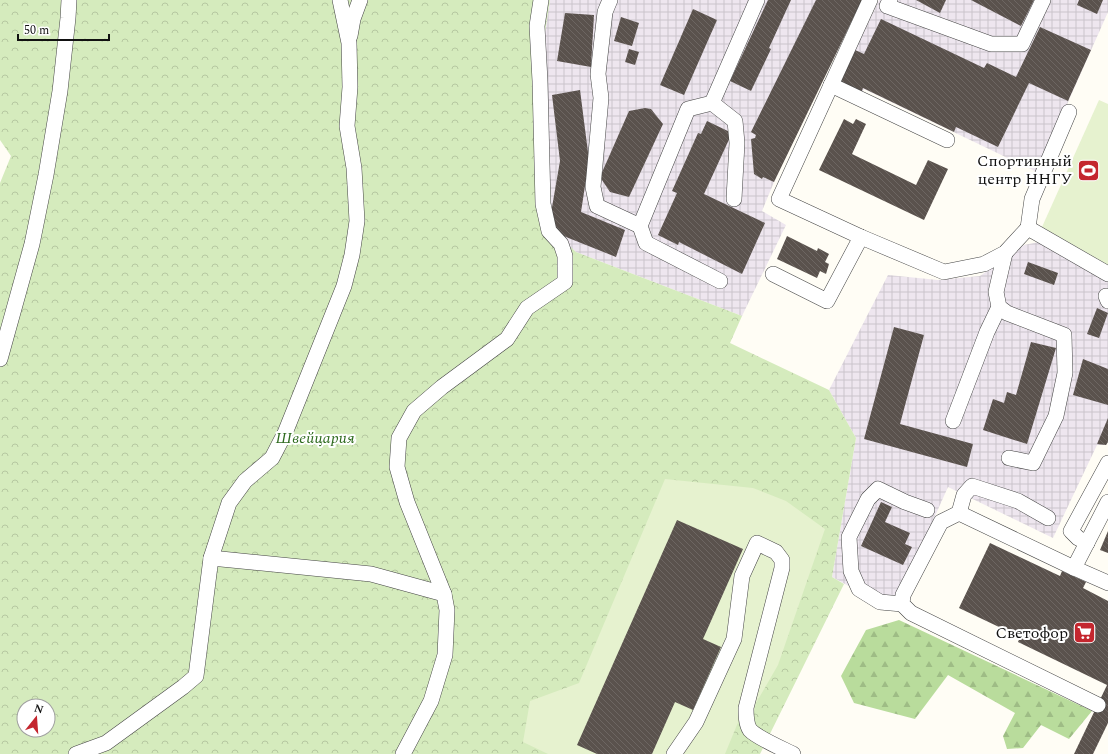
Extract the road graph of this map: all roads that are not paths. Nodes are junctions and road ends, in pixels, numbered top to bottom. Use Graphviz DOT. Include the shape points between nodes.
graph roads {
  1 [pos="69,0"];
  2 [pos="340,0"];
  3 [pos="360,0"];
  4 [pos="542,0"];
  5 [pos="610,0"];
  6 [pos="756,0"];
  7 [pos="870,0"];
  8 [pos="890,0"];
  9 [pos="1043,0"];
  10 [pos="349,43"];
  11 [pos="831,85"];
  12 [pos="712,103"];
  13 [pos="1070,112"];
  14 [pos="947,140"];
  15 [pos="734,200"];
  16 [pos="640,226"];
  17 [pos="1028,228"];
  18 [pos="860,237"];
  19 [pos="1005,253"];
  20 [pos="773,274"];
  21 [pos="1108,274"];
  22 [pos="720,280"];
  23 [pos="999,307"];
  24 [pos="0,359"];
  25 [pos="953,421"];
  26 [pos="1009,458"];
  27 [pos="1108,463"];
  28 [pos="1108,502"];
  29 [pos="927,510"];
  30 [pos="959,513"];
  31 [pos="1048,518"];
  32 [pos="1086,543"];
  33 [pos="211,558"];
  34 [pos="1074,568"];
  35 [pos="1108,583"];
  36 [pos="444,594"];
  37 [pos="902,604"];
  38 [pos="1098,705"];
  39 [pos="104,749"];
  40 [pos="76,754"];
  41 [pos="403,754"];
  42 [pos="674,754"];
  43 [pos="793,754"];
  1 -- 24 [label="lane" via="60,92 46,175 32,244"];
  2 -- 10 [label="lane"];
  3 -- 10 [label="lane" via="353,19"];
  4 -- 36 [label="lane" via="537,26 543,204 549,231 561,244 565,256 565,282 527,308 507,339 414,411 398,438 397,467 405,495"];
  5 -- 16 [label="lane" via="605,12 598,74 601,98 593,187 597,206"];
  6 -- 12 [label="lane"];
  7 -- 11 [label="lane"];
  8 -- 9 [label="lane" via="887,6 991,44 1022,44"];
  10 -- 33 [label="lane" via="350,87 347,126 354,168 357,221 344,286 285,433 272,458 245,481 229,503"];
  11 -- 14 [label="lane"];
  11 -- 18 [label="lane" via="779,199"];
  12 -- 15 [label="lane" via="735,121"];
  12 -- 16 [label="lane" via="688,109"];
  13 -- 17 [label="lane" via="1032,199"];
  16 -- 22 [label="lane" via="646,243"];
  17 -- 19 [label="lane"];
  17 -- 21 [label="lane"];
  18 -- 19 [label="lane" via="944,272 984,264"];
  18 -- 20 [label="lane" via="827,301"];
  19 -- 23 [label="lane" via="996,292"];
  23 -- 25 [label="lane"];
  23 -- 26 [label="lane" via="1007,313 1064,335 1065,373 1056,416 1033,463"];
  27 -- 32 [label="lane" via="1072,531"];
  28 -- 32 [label="lane"];
  29 -- 37 [label="lane" via="878,489 868,499 848,537 852,571 859,589 880,602"];
  30 -- 31 [label="lane" via="964,495 972,486 1018,500"];
  30 -- 34 [label="lane"];
  30 -- 37 [label="lane" via="941,522 903,595"];
  32 -- 34 [label="lane"];
  33 -- 36 [label="lane" via="372,574"];
  33 -- 39 [label="lane" via="196,676"];
  34 -- 35 [label="lane"];
  36 -- 41 [label="lane" via="447,610 445,655 431,701"];
  37 -- 38 [label="lane" via="911,613"];
  39 -- 40 [label="lane"];
  42 -- 43 [label="lane" via="696,722 734,639 742,576 757,543 776,552 782,560 782,568 746,708 746,718 750,730"];
}
